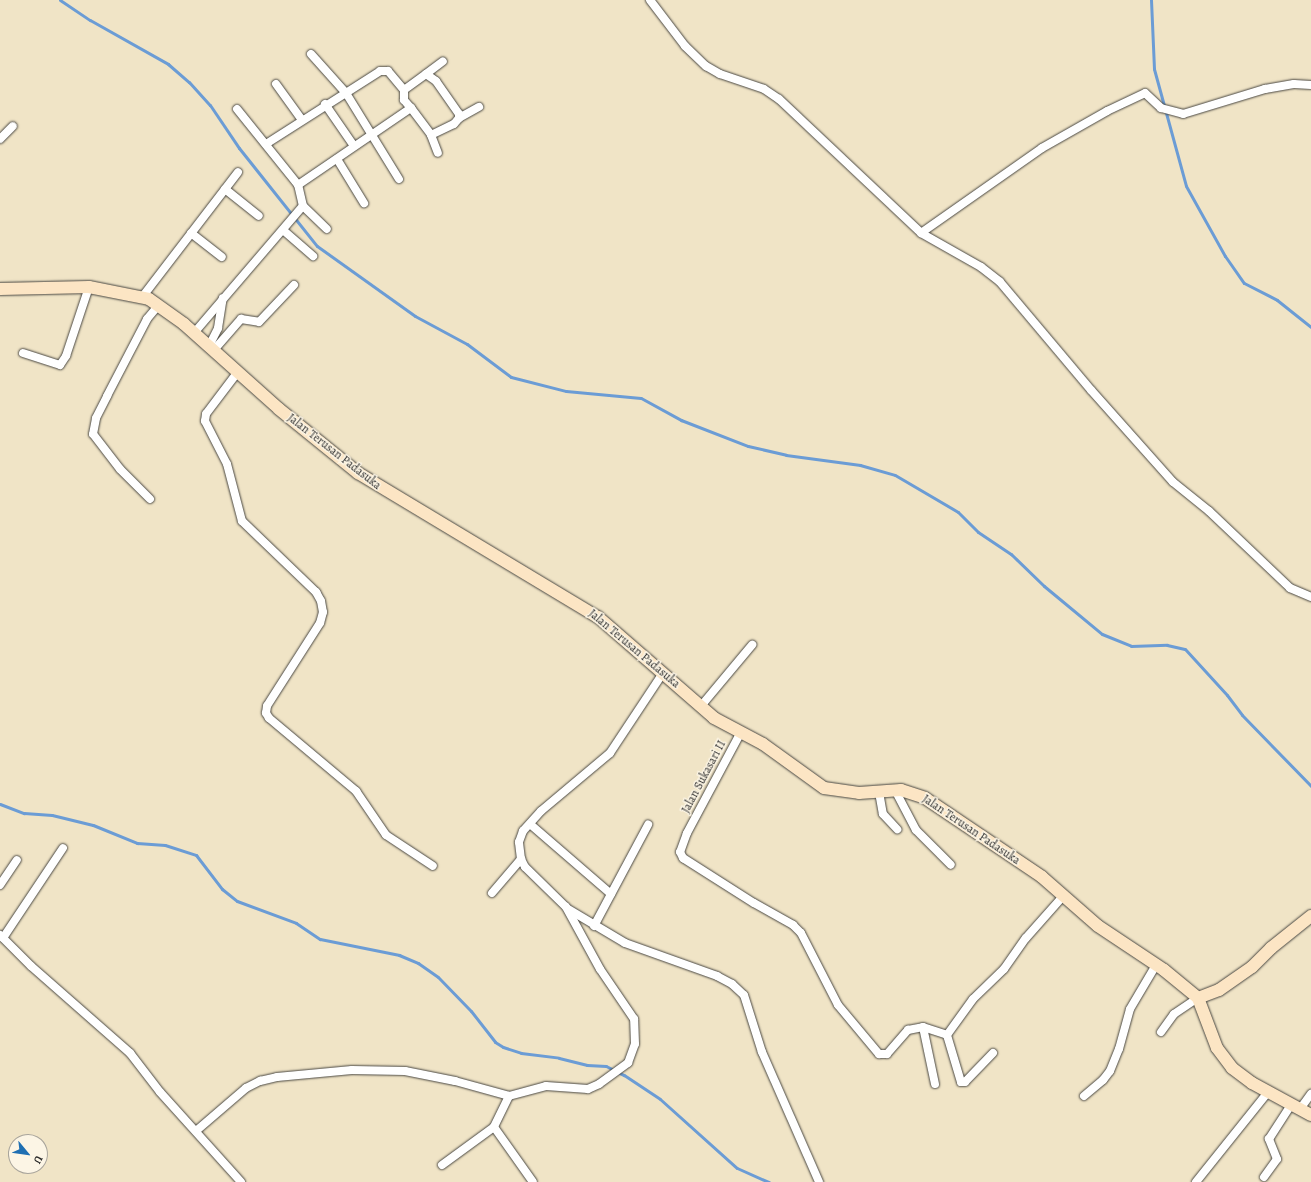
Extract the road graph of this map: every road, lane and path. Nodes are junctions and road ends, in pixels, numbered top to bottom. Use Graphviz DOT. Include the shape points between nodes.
graph roads {
  1 [pos="650,0"];
  2 [pos="311,54"];
  3 [pos="443,61"];
  4 [pos="426,74"];
  5 [pos="276,84"];
  6 [pos="1311,85"];
  7 [pos="404,90"];
  8 [pos="346,93"];
  9 [pos="325,104"];
  10 [pos="479,107"];
  11 [pos="411,108"];
  12 [pos="237,109"];
  13 [pos="459,118"];
  14 [pos="302,120"];
  15 [pos="13,126"];
  16 [pos="373,133"];
  17 [pos="431,135"];
  18 [pos="0,139"];
  19 [pos="266,144"];
  20 [pos="354,146"];
  21 [pos="438,153"];
  22 [pos="337,159"];
  23 [pos="238,172"];
  24 [pos="399,179"];
  25 [pos="298,185"];
  26 [pos="225,189"];
  27 [pos="364,203"];
  28 [pos="303,206"];
  29 [pos="259,216"];
  30 [pos="327,229"];
  31 [pos="283,230"];
  32 [pos="192,233"];
  33 [pos="921,233"];
  34 [pos="313,256"];
  35 [pos="222,257"];
  36 [pos="294,285"];
  37 [pos="89,287"];
  38 [pos="0,289"];
  39 [pos="143,296"];
  40 [pos="224,296"];
  41 [pos="158,306"];
  42 [pos="194,333"];
  43 [pos="211,349"];
  44 [pos="23,353"];
  45 [pos="237,373"];
  46 [pos="150,499"];
  47 [pos="1311,597"];
  48 [pos="752,644"];
  49 [pos="663,673"];
  50 [pos="701,706"];
  51 [pos="741,732"];
  52 [pos="895,790"];
  53 [pos="879,792"];
  54 [pos="530,824"];
  55 [pos="648,824"];
  56 [pos="897,829"];
  57 [pos="63,848"];
  58 [pos="521,859"];
  59 [pos="17,860"];
  60 [pos="951,865"];
  61 [pos="433,866"];
  62 [pos="0,885"];
  63 [pos="492,893"];
  64 [pos="611,894"];
  65 [pos="1064,895"];
  66 [pos="566,907"];
  67 [pos="1311,916"];
  68 [pos="594,926"];
  69 [pos="2,937"];
  70 [pos="1156,965"];
  71 [pos="1198,998"];
  72 [pos="923,1027"];
  73 [pos="1161,1032"];
  74 [pos="947,1036"];
  75 [pos="993,1053"];
  76 [pos="935,1084"];
  77 [pos="1268,1092"];
  78 [pos="1311,1094"];
  79 [pos="509,1096"];
  80 [pos="1084,1096"];
  81 [pos="1296,1107"];
  82 [pos="1311,1115"];
  83 [pos="494,1127"];
  84 [pos="196,1131"];
  85 [pos="442,1165"];
  86 [pos="1264,1177"];
  87 [pos="241,1182"];
  88 [pos="533,1182"];
  89 [pos="819,1182"];
  90 [pos="1196,1182"];
  1 -- 33 [label="street" via="685,46 706,66 720,74 764,89 779,99"];
  2 -- 8 [label="street"];
  3 -- 4 [label="street"];
  4 -- 7 [label="street"];
  4 -- 13 [label="street" via="436,81 459,114"];
  5 -- 14 [label="street"];
  6 -- 33 [label="street" via="1294,84 1265,88 1183,114 1161,108 1145,93 1107,110 1055,140"];
  7 -- 8 [label="street" via="388,71 383,70"];
  7 -- 11 [label="street" via="404,100"];
  8 -- 9 [label="street"];
  8 -- 16 [label="street"];
  9 -- 14 [label="street"];
  9 -- 20 [label="street"];
  10 -- 13 [label="street"];
  11 -- 16 [label="street"];
  11 -- 17 [label="street"];
  12 -- 19 [label="street"];
  13 -- 17 [label="street" via="454,124"];
  14 -- 19 [label="street"];
  15 -- 18 [label="street"];
  16 -- 20 [label="street"];
  16 -- 24 [label="street"];
  17 -- 21 [label="street"];
  19 -- 25 [label="street"];
  20 -- 22 [label="street"];
  22 -- 25 [label="street"];
  22 -- 27 [label="street"];
  23 -- 26 [label="street"];
  25 -- 28 [label="street"];
  26 -- 29 [label="street"];
  26 -- 32 [label="street"];
  28 -- 30 [label="street"];
  28 -- 31 [label="street"];
  31 -- 34 [label="street"];
  31 -- 40 [label="street"];
  32 -- 35 [label="street"];
  32 -- 39 [label="street"];
  33 -- 47 [label="street" via="981,267 1000,282 1173,482 1209,511 1290,588"];
  36 -- 43 [label="street" via="260,322 241,320"];
  37 -- 38 [label="street, Jalan Terusan Padasuka"];
  37 -- 39 [label="street, Jalan Terusan Padasuka"];
  37 -- 44 [label="street" via="66,356 60,365"];
  39 -- 41 [label="street, Jalan Terusan Padasuka"];
  40 -- 42 [label="street"];
  40 -- 43 [label="street"];
  41 -- 42 [label="street, Jalan Terusan Padasuka"];
  41 -- 46 [label="street" via="135,340 96,418 93,434 120,469"];
  42 -- 43 [label="street, Jalan Terusan Padasuka"];
  43 -- 45 [label="street, Jalan Terusan Padasuka"];
  45 -- 49 [label="street, Jalan Terusan Padasuka" via="358,473 592,613"];
  45 -- 61 [label="street" via="206,414 205,421 227,464 242,521 316,592 323,612 320,623 267,706 266,713 268,718 356,791 386,835"];
  48 -- 50 [label="street"];
  49 -- 50 [label="street, Jalan Terusan Padasuka"];
  49 -- 54 [label="street" via="610,754 552,801"];
  50 -- 51 [label="street, Jalan Terusan Padasuka" via="714,718"];
  51 -- 53 [label="street, Jalan Terusan Padasuka" via="763,744 824,788 848,793"];
  51 -- 72 [label="street, Jalan Sukasari II" via="680,847 683,858 793,925 801,933 838,1005 879,1054 887,1054 908,1030"];
  52 -- 53 [label="street, Jalan Terusan Padasuka"];
  52 -- 60 [label="street" via="916,830"];
  52 -- 65 [label="street, Jalan Terusan Padasuka" via="925,798"];
  53 -- 56 [label="street" via="883,814"];
  54 -- 58 [label="street" via="518,842"];
  54 -- 64 [label="street"];
  55 -- 64 [label="street"];
  57 -- 69 [label="street"];
  58 -- 63 [label="street"];
  58 -- 66 [label="street" via="525,868"];
  59 -- 62 [label="street"];
  64 -- 68 [label="street"];
  65 -- 70 [label="street, Jalan Terusan Padasuka" via="1098,926"];
  65 -- 74 [label="street" via="1026,938 1004,969 973,999"];
  66 -- 68 [label="street"];
  66 -- 79 [label="street" via="600,969 634,1019 636,1032 633,1053 628,1063 588,1089 546,1086"];
  67 -- 71 [label="street" via="1252,967 1219,990"];
  68 -- 89 [label="street" via="625,943 717,976 732,984 744,995 762,1052"];
  69 -- 84 [label="street" via="31,966 130,1053 160,1092"];
  70 -- 71 [label="street, Jalan Terusan Padasuka"];
  70 -- 80 [label="street" via="1130,1009 1110,1071"];
  71 -- 73 [label="street" via="1174,1014"];
  71 -- 77 [label="street" via="1217,1048 1228,1064"];
  72 -- 74 [label="street"];
  72 -- 76 [label="street"];
  74 -- 75 [label="street" via="962,1082 965,1082"];
  77 -- 81 [label="street"];
  77 -- 90 [label="street"];
  78 -- 81 [label="street"];
  79 -- 83 [label="street"];
  79 -- 84 [label="street" via="405,1071 352,1070 303,1073 260,1081 246,1088"];
  81 -- 82 [label="street"];
  81 -- 86 [label="street" via="1269,1139 1277,1159"];
  83 -- 85 [label="street"];
  83 -- 88 [label="street"];
  84 -- 87 [label="street"];
}
